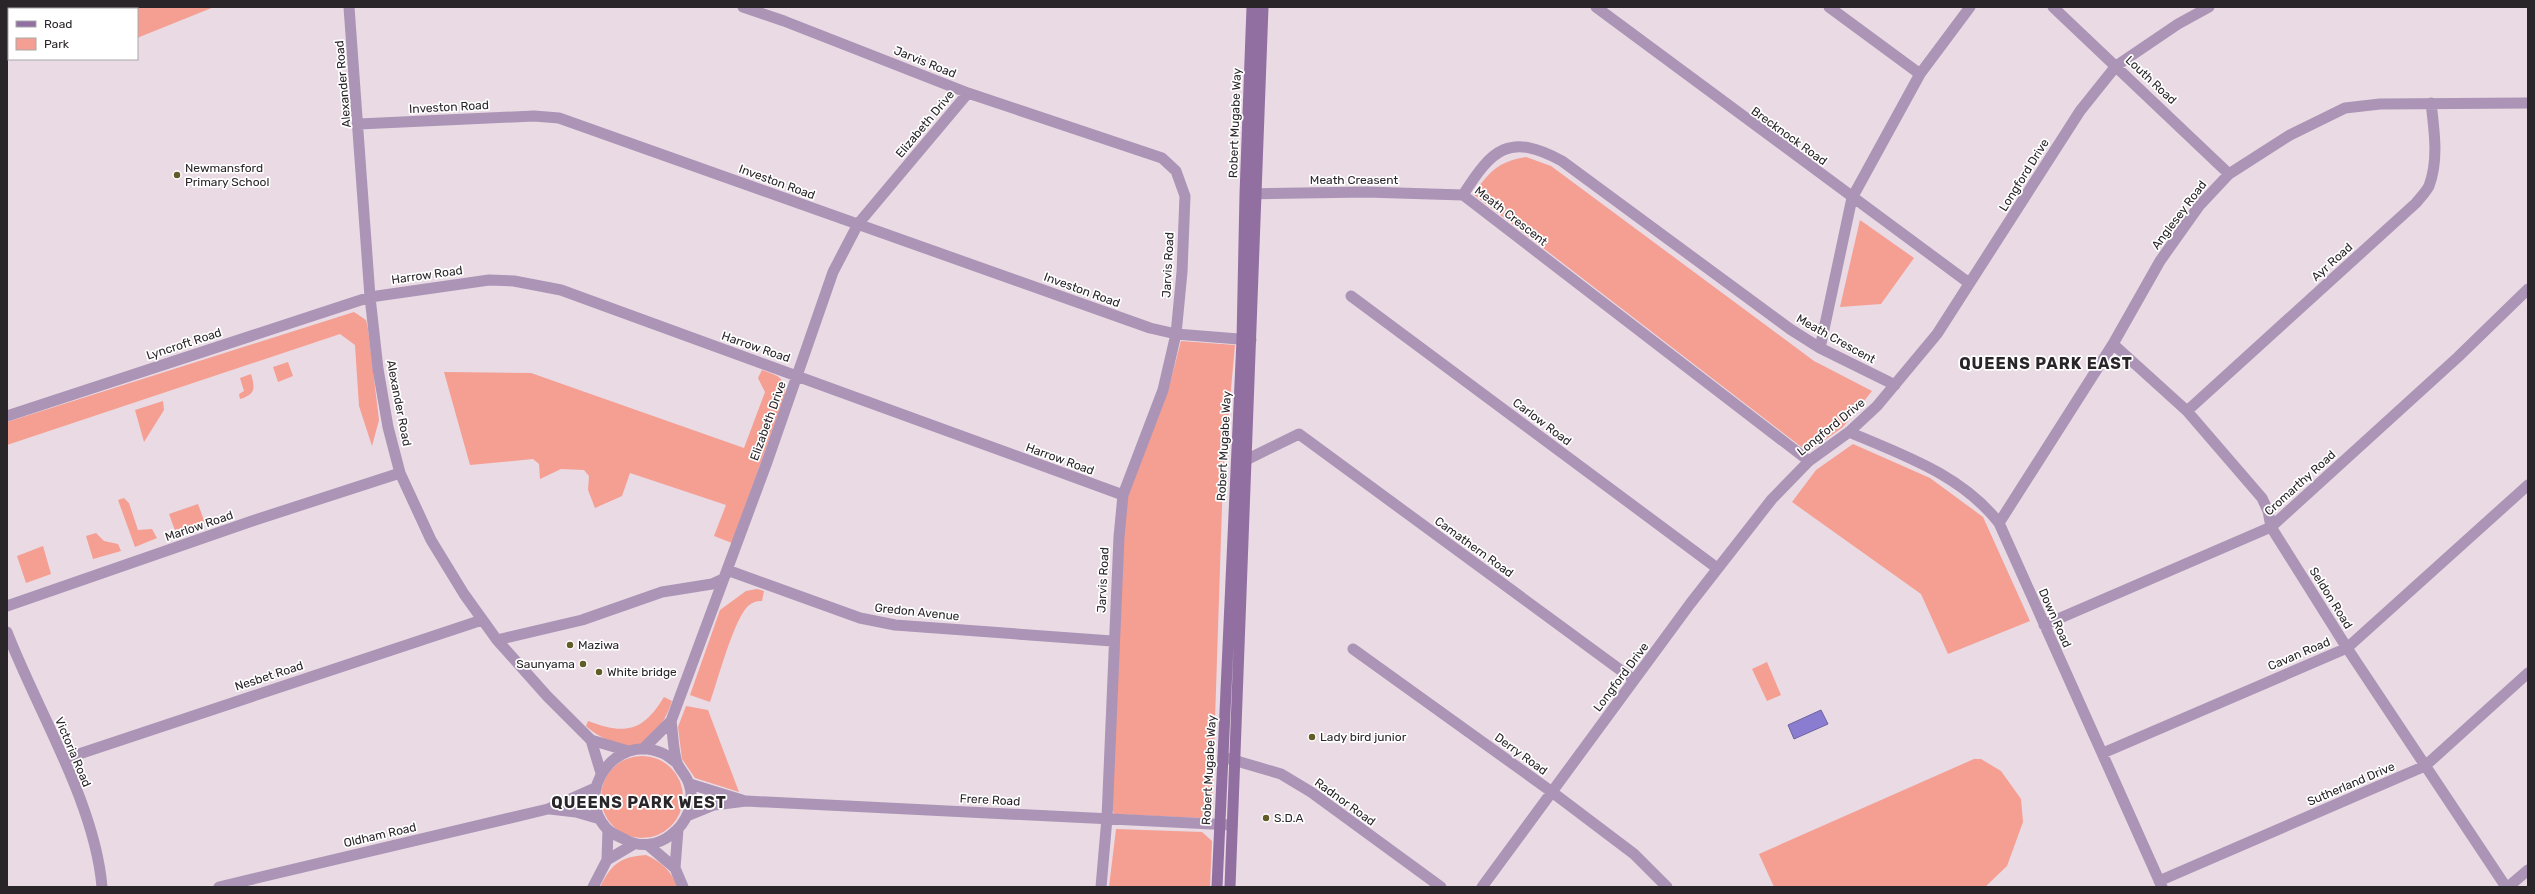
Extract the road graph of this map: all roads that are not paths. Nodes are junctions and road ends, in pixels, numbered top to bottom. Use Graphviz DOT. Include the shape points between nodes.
graph roads {
  1 [pos="349,7"];
  2 [pos="743,7"];
  3 [pos="1252,7"];
  4 [pos="1263,7"];
  5 [pos="1596,7"];
  6 [pos="1829,7"];
  7 [pos="1970,7"];
  8 [pos="2053,7"];
  9 [pos="2209,7"];
  10 [pos="2116,66"];
  11 [pos="1920,74"];
  12 [pos="968,93"];
  13 [pos="2431,103"];
  14 [pos="2528,104"];
  15 [pos="359,124"];
  16 [pos="2230,174"];
  17 [pos="1250,194"];
  18 [pos="1463,195"];
  19 [pos="1852,198"];
  20 [pos="858,224"];
  21 [pos="1969,283"];
  22 [pos="2528,290"];
  23 [pos="1351,296"];
  24 [pos="370,297"];
  25 [pos="1176,334"];
  26 [pos="1246,340"];
  27 [pos="2113,344"];
  28 [pos="1820,348"];
  29 [pos="798,376"];
  30 [pos="1895,385"];
  31 [pos="2187,411"];
  32 [pos="7,416"];
  33 [pos="1849,432"];
  34 [pos="1246,460"];
  35 [pos="1808,461"];
  36 [pos="400,473"];
  37 [pos="2528,485"];
  38 [pos="1123,495"];
  39 [pos="1999,523"];
  40 [pos="2271,527"];
  41 [pos="1717,568"];
  42 [pos="725,575"];
  43 [pos="7,606"];
  44 [pos="482,620"];
  45 [pos="2044,625"];
  46 [pos="7,632"];
  47 [pos="497,640"];
  48 [pos="1112,641"];
  49 [pos="2347,648"];
  50 [pos="1353,649"];
  51 [pos="2528,673"];
  52 [pos="1634,680"];
  53 [pos="671,721"];
  54 [pos="591,740"];
  55 [pos="644,749"];
  56 [pos="628,751"];
  57 [pos="2103,753"];
  58 [pos="1223,757"];
  59 [pos="64,759"];
  60 [pos="1235,760"];
  61 [pos="677,763"];
  62 [pos="2425,766"];
  63 [pos="601,773"];
  64 [pos="690,784"];
  65 [pos="595,788"];
  66 [pos="1552,792"];
  67 [pos="746,801"];
  68 [pos="548,809"];
  69 [pos="687,816"];
  70 [pos="1107,818"];
  71 [pos="600,819"];
  72 [pos="1220,824"];
  73 [pos="1232,825"];
  74 [pos="678,829"];
  75 [pos="608,830"];
  76 [pos="634,844"];
  77 [pos="648,845"];
  78 [pos="607,860"];
  79 [pos="675,868"];
  80 [pos="2528,870"];
  81 [pos="2161,884"];
  82 [pos="102,887"];
  83 [pos="219,887"];
  84 [pos="593,887"];
  85 [pos="683,887"];
  86 [pos="1101,887"];
  87 [pos="1217,887"];
  88 [pos="1230,887"];
  89 [pos="1441,887"];
  90 [pos="1482,887"];
  91 [pos="1667,887"];
  92 [pos="2507,887"];
  1 -- 15 [label="street, Alexander Road"];
  2 -- 12 [label="street, Jarvis Road"];
  3 -- 17 [label="main road, Robert Mugabe Way"];
  4 -- 17 [label="main road, Robert Mugabe Way"];
  5 -- 19 [label="street, Brecknock Road"];
  6 -- 11 [label="street"];
  7 -- 11 [label="street"];
  8 -- 10 [label="street, Louth Road"];
  9 -- 10 [label="street, Longford Drive" via="2178,24"];
  10 -- 16 [label="street, Louth Road"];
  10 -- 21 [label="street, Longford Drive" via="2080,111"];
  11 -- 19 [label="street"];
  12 -- 20 [label="street, Elizabeth Drive"];
  12 -- 25 [label="street, Jarvis Road" via="1162,158 1172,165 1181,181 1185,196"];
  13 -- 14 [label="street, Anglesey Road"];
  13 -- 16 [label="street, Anglesey Road" via="2362,105 2345,108 2290,135"];
  13 -- 31 [label="street, Ayr Road" via="2433,166 2429,186 2416,203"];
  15 -- 20 [label="street, Investon Road" via="534,116 559,118"];
  15 -- 24 [label="street, Alexander Road"];
  16 -- 27 [label="street, Anglesey Road" via="2204,200 2181,230 2160,261"];
  17 -- 18 [label="street, Meath Creasent" via="1366,192"];
  17 -- 26 [label="main road, Robert Mugabe Way"];
  18 -- 28 [label="street, Meath Crescent" via="1489,158 1501,150 1524,147 1544,151 1598,186 1771,315"];
  18 -- 35 [label="street, Meath Crescent"];
  19 -- 21 [label="street, Brecknock Road"];
  19 -- 28 [label="street"];
  20 -- 25 [label="street, Investon Road" via="1150,328"];
  20 -- 29 [label="street, Elizabeth Drive" via="833,272"];
  21 -- 30 [label="street, Longford Drive" via="1937,334"];
  22 -- 40 [label="street, Cromarthy Road"];
  23 -- 41 [label="street, Carlow Road"];
  24 -- 29 [label="street, Harrow Road" via="489,280 535,284 560,290"];
  24 -- 32 [label="street, Lyncroft Road"];
  24 -- 36 [label="street, Alexander Road" via="379,376"];
  25 -- 26 [label="street, Investon Road"];
  25 -- 38 [label="street, Jarvis Road" via="1163,390"];
  26 -- 34 [label="main road, Robert Mugabe Way"];
  26 -- 58 [label="main road, Robert Mugabe Way"];
  27 -- 31 [label="street, Seldon Road"];
  27 -- 39 [label="street, Anglesey Road"];
  28 -- 30 [label="street, Meath Crescent"];
  29 -- 38 [label="street, Harrow Road"];
  29 -- 42 [label="street, Elizabeth Drive"];
  30 -- 33 [label="street, Longford Drive"];
  31 -- 40 [label="street, Seldon Road" via="2262,498"];
  33 -- 35 [label="street, Longford Drive"];
  33 -- 39 [label="street, Down Road" via="1943,474 1985,504"];
  34 -- 52 [label="street, Camathern Road" via="1299,434"];
  34 -- 60 [label="main road, Robert Mugabe Way"];
  35 -- 41 [label="street, Longford Drive" via="1776,494"];
  36 -- 43 [label="street, Marlow Road"];
  36 -- 44 [label="street, Alexander Road" via="431,540"];
  37 -- 49 [label="street, Cavan Road"];
  38 -- 48 [label="street, Jarvis Road"];
  39 -- 45 [label="street, Down Road"];
  40 -- 45 [label="street, Cromarthy Road"];
  40 -- 49 [label="street, Seldon Road"];
  41 -- 52 [label="street, Longford Drive"];
  42 -- 47 [label="street" via="712,584 662,592 582,620"];
  42 -- 48 [label="street, Gredon Avenue" via="860,618 888,624"];
  42 -- 53 [label="street, Elizabeth Drive"];
  44 -- 47 [label="street, Alexander Road"];
  44 -- 59 [label="street, Nesbet Road"];
  45 -- 57 [label="street, Down Road"];
  46 -- 59 [label="street, Victoria Road" via="24,675"];
  47 -- 54 [label="street, Alexander Road"];
  48 -- 70 [label="street, Jarvis Road"];
  49 -- 57 [label="street, Cavan Road"];
  49 -- 62 [label="street, Seldon Road"];
  50 -- 66 [label="street, Derry Road"];
  51 -- 62 [label="street, Sutherland Drive"];
  52 -- 66 [label="street, Longford Drive"];
  53 -- 55 [label="street, Elizabeth Drive"];
  53 -- 61 [label="street, Elizabeth Drive"];
  54 -- 56 [label="street, Alexander Road"];
  54 -- 63 [label="street, Alexander Road"];
  55 -- 56 [label="street"];
  55 -- 61 [label="street" via="662,753"];
  56 -- 63 [label="street" via="612,760"];
  57 -- 81 [label="street, Down Road"];
  58 -- 60 [label="street, Radnor Road"];
  58 -- 72 [label="main road, Robert Mugabe Way"];
  59 -- 82 [label="street, Victoria Road" via="88,825"];
  60 -- 73 [label="main road, Robert Mugabe Way"];
  60 -- 89 [label="street, Radnor Road" via="1281,774 1311,792"];
  61 -- 64 [label="street"];
  62 -- 81 [label="street, Sutherland Drive"];
  62 -- 92 [label="street, Seldon Road"];
  63 -- 65 [label="street"];
  64 -- 67 [label="street, Frere Road"];
  64 -- 69 [label="street" via="691,800"];
  65 -- 68 [label="street, Oldham Road"];
  65 -- 71 [label="street" via="595,804"];
  66 -- 90 [label="street, Longford Drive"];
  66 -- 91 [label="street, Derry Road" via="1634,854"];
  67 -- 69 [label="street, Frere Road" via="714,805"];
  67 -- 70 [label="street, Frere Road"];
  68 -- 71 [label="street, Oldham Road" via="576,812"];
  68 -- 83 [label="street, Oldham Road"];
  69 -- 74 [label="street"];
  70 -- 72 [label="street, Frere Road"];
  70 -- 86 [label="street, Jarvis Road"];
  71 -- 75 [label="street"];
  72 -- 73 [label="street, Frere Road"];
  72 -- 87 [label="main road, Robert Mugabe Way"];
  73 -- 88 [label="main road, Robert Mugabe Way"];
  74 -- 77 [label="street" via="664,840"];
  74 -- 79 [label="street"];
  75 -- 76 [label="street"];
  75 -- 78 [label="street"];
  76 -- 77 [label="street"];
  76 -- 78 [label="street"];
  77 -- 79 [label="street"];
  78 -- 84 [label="street"];
  79 -- 85 [label="street"];
  80 -- 92 [label="street"];
}
